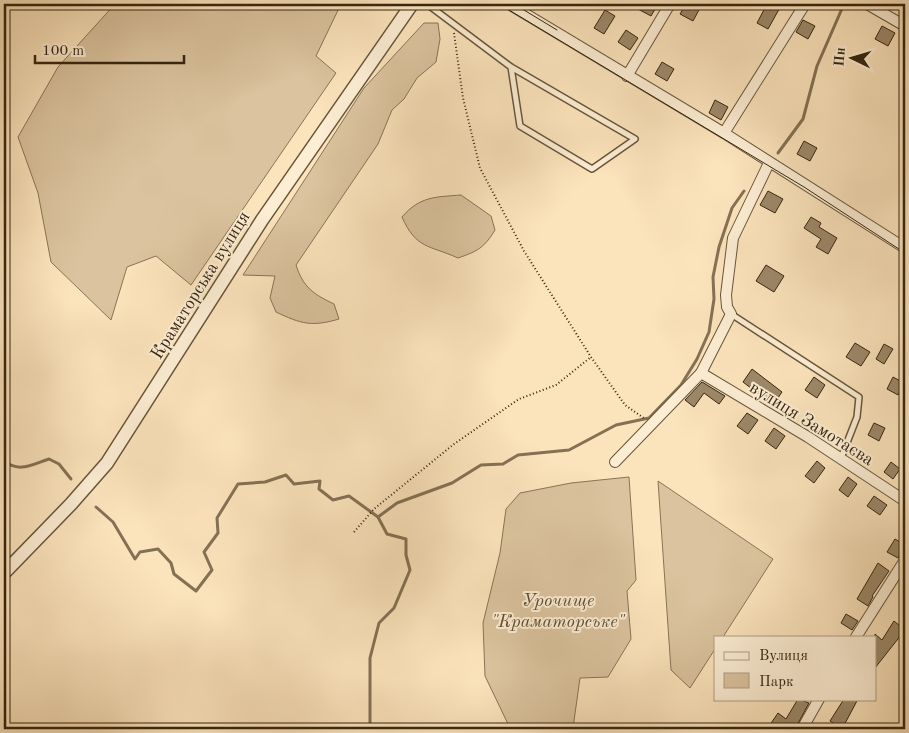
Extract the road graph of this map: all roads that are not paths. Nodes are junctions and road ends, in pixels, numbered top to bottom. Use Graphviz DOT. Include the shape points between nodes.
graph roads {
  1 [pos="412,4"];
  2 [pos="427,4"];
  3 [pos="509,4"];
  4 [pos="670,4"];
  5 [pos="805,4"];
  6 [pos="867,4"];
  7 [pos="883,8"];
  8 [pos="905,26"];
  9 [pos="511,67"];
  10 [pos="627,76"];
  11 [pos="724,133"];
  12 [pos="769,163"];
  13 [pos="905,248"];
  14 [pos="731,314"];
  15 [pos="701,373"];
  16 [pos="841,460"];
  17 [pos="614,462"];
  18 [pos="905,501"];
  19 [pos="905,560"];
  20 [pos="4,573"];
  21 [pos="857,636"];
  22 [pos="819,700"];
  23 [pos="802,729"];
  1 -- 20 [label="street, Краматорська вулиця" via="262,220 107,463"];
  2 -- 9 [label="lane"];
  3 -- 10 [label="street"];
  4 -- 10 [label="street"];
  5 -- 11 [label="street"];
  6 -- 7 [label="street"];
  7 -- 8 [label="street"];
  9 -- 9 [label="lane" via="527,77 635,139 592,169 520,126"];
  10 -- 11 [label="street"];
  11 -- 12 [label="street"];
  12 -- 13 [label="street"];
  12 -- 14 [label="street" via="731,243 726,295"];
  14 -- 15 [label="street"];
  14 -- 16 [label="lane" via="859,397 858,416"];
  15 -- 16 [label="street, вулиця Замотаєва"];
  15 -- 17 [label="street"];
  16 -- 18 [label="street, вулиця Замотаєва"];
  19 -- 21 [label="street"];
  22 -- 23 [label="street"];
}
